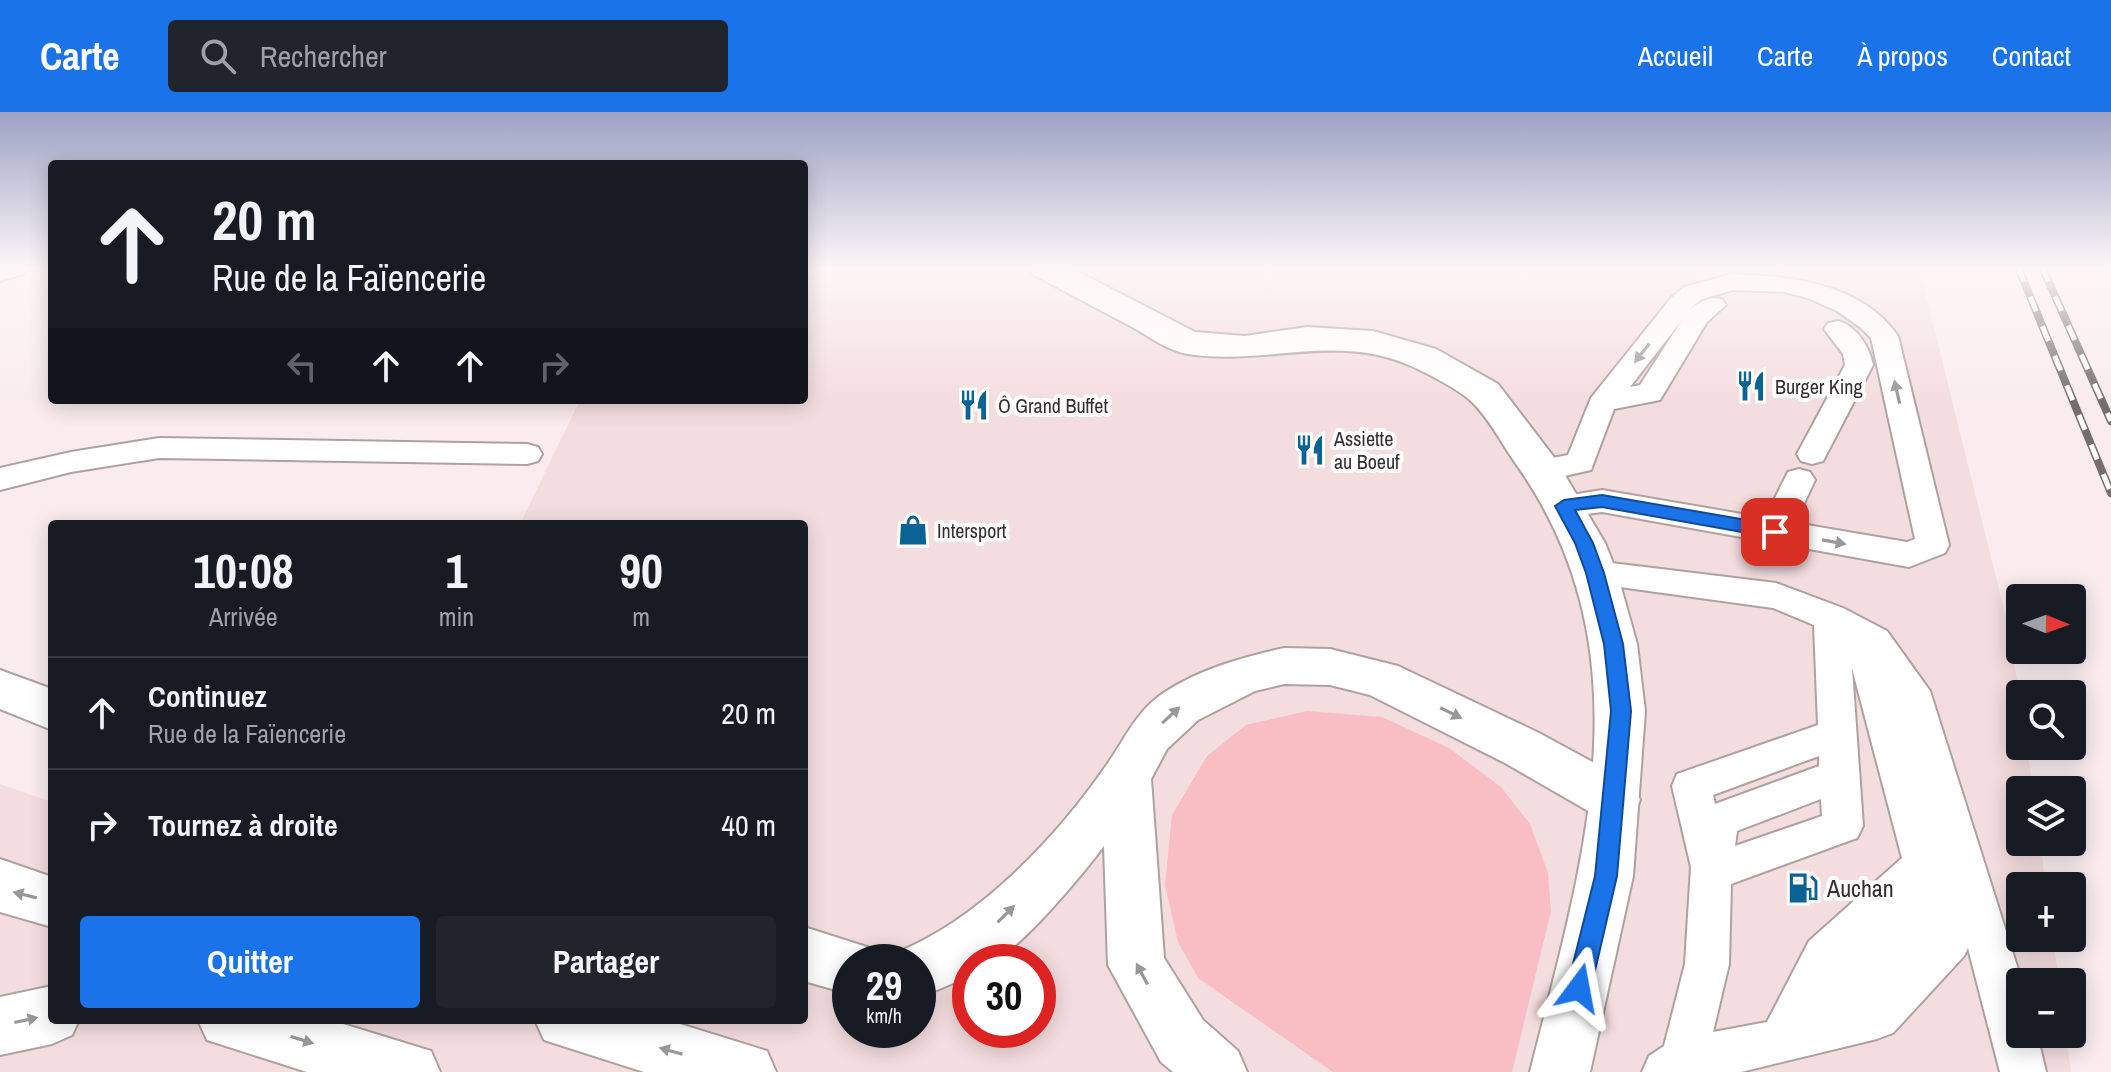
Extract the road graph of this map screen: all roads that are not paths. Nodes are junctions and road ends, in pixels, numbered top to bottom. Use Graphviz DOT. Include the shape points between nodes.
graph roads {
  1 [pos="1129,312"];
  2 [pos="1674,312"];
  3 [pos="1704,312"];
  4 [pos="1805,312"];
  5 [pos="1854,312"];
  6 [pos="1604,401"];
  7 [pos="527,454"];
  8 [pos="1542,470"];
  9 [pos="0,479"];
  10 [pos="1564,506"];
  11 [pos="1775,532"];
  12 [pos="1595,573"];
  13 [pos="1845,625"];
  14 [pos="1837,734"];
  15 [pos="1126,778"];
  16 [pos="1615,800"];
  17 [pos="1711,873"];
  18 [pos="0,884"];
  19 [pos="48,901"];
  20 [pos="808,955"];
  21 [pos="832,962"];
  22 [pos="936,965"];
  23 [pos="48,1016"];
  24 [pos="241,1024"];
  25 [pos="578,1024"];
  26 [pos="0,1026"];
  27 [pos="1674,1066"];
  28 [pos="410,1072"];
  29 [pos="746,1072"];
  30 [pos="1217,1072"];
  31 [pos="1560,1072"];
  32 [pos="2023,1072"];
  1 -- 8 [label="street" via="1188,343 1245,347 1307,338 1373,342 1423,357 1485,393"];
  2 -- 6 [label="lane, one-way"];
  3 -- 6 [label="lane" via="1650,393"];
  4 -- 11 [label="lane" via="1832,324 1857,353 1859,365"];
  11 -- 5 [label="lane, one-way" via="1909,555 1933,545 1884,336"];
  6 -- 8 [label="lane" via="1580,463"];
  7 -- 9 [label="lane" via="159,448"];
  8 -- 10 [label="street"];
  10 -- 11 [label="lane" via="1602,501"];
  10 -- 12 [label="street"];
  12 -- 13 [label="lane" via="1776,596"];
  12 -- 16 [label="street" via="1614,644 1621,711"];
  13 -- 14 [label="lane"];
  13 -- 27 [label="lane" via="1924,864 1923,913 1852,985 1780,1032"];
  13 -- 32 [label="lane" via="1875,641 1912,691"];
  14 -- 17 [label="lane" via="1843,826"];
  14 -- 17 [label="lane" via="1691,786"];
  15 -- 16 [label="street, one-way" via="1150,735 1181,706 1245,675 1284,666 1330,667 1381,679"];
  22 -- 15 [label="street, one-way" via="989,932 1064,857"];
  30 -- 15 [label="street, one-way" via="1182,1041 1136,965"];
  16 -- 31 [label="street" via="1606,876"];
  17 -- 27 [label="lane" via="1707,964"];
  19 -- 18 [label="street, one-way"];
  20 -- 21 [label="street"];
  26 -- 23 [label="street, one-way"];
  24 -- 28 [label="street, one-way"];
  29 -- 25 [label="street, one-way"];
}
